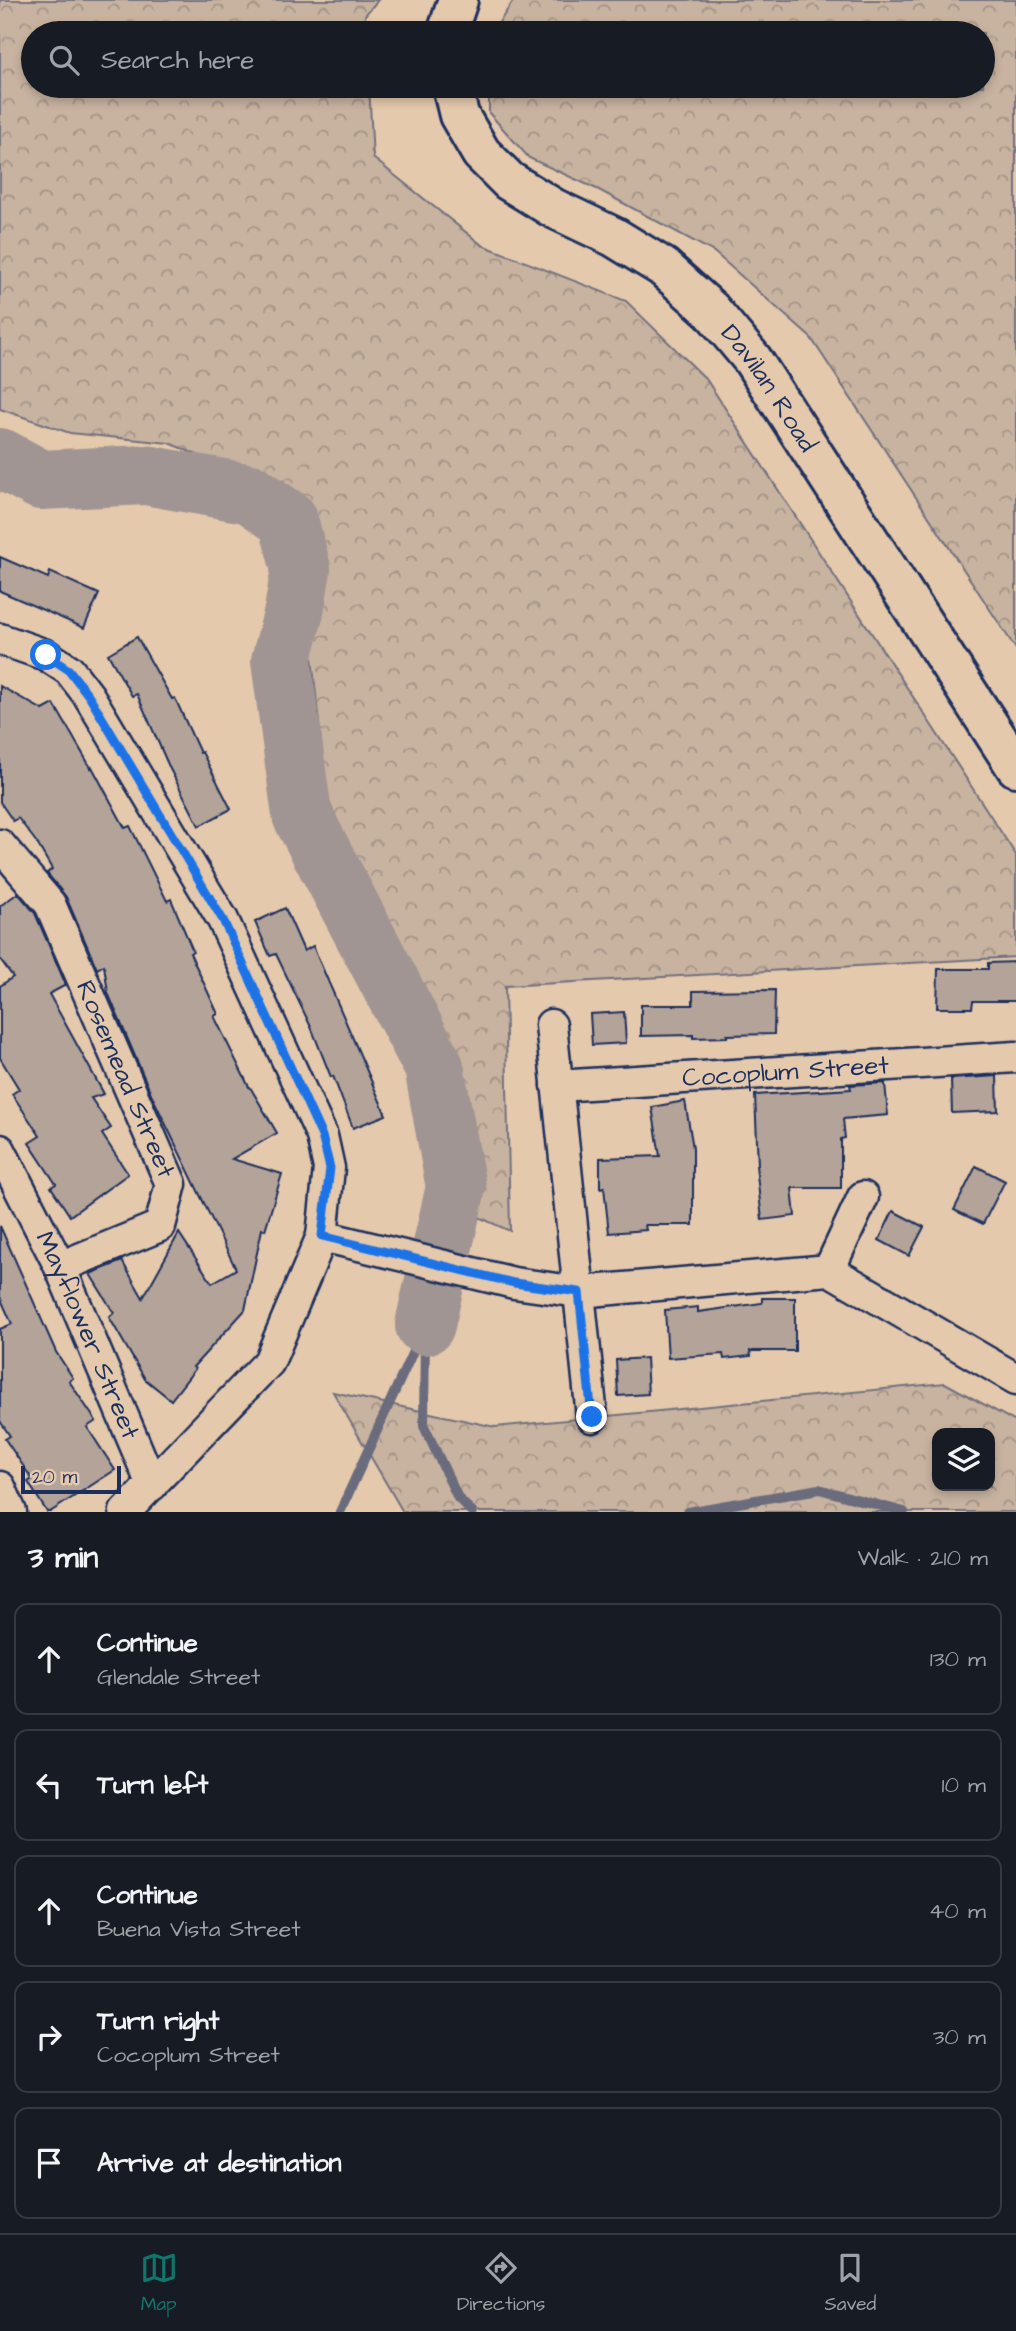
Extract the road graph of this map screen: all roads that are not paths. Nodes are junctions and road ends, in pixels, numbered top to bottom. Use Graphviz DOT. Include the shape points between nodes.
graph roads {
  1 [pos="458,0"];
  2 [pos="451,21"];
  3 [pos="455,98"];
  4 [pos="0,639"];
  5 [pos="1016,767"];
  6 [pos="0,845"];
  7 [pos="551,1024"];
  8 [pos="1016,1056"];
  9 [pos="557,1086"];
  10 [pos="0,1150"];
  11 [pos="863,1197"];
  12 [pos="322,1236"];
  13 [pos="60,1267"];
  14 [pos="829,1270"];
  15 [pos="579,1292"];
  16 [pos="1016,1379"];
  17 [pos="592,1417"];
  18 [pos="152,1485"];
  19 [pos="0,1487"];
  20 [pos="11,1512"];
  21 [pos="125,1512"];
  1 -- 2 [label="main road"];
  3 -- 5 [label="main road, Davilan Road" via="459,115 481,153 509,181 663,267 711,310 752,359"];
  4 -- 12 [label="street" via="46,655 69,670 223,920 322,1136 330,1168"];
  6 -- 13 [label="street, Rosemead Street" via="50,904 171,1184 160,1226"];
  7 -- 9 [label="street"];
  8 -- 9 [label="street, Cocoplum Street"];
  9 -- 15 [label="street"];
  10 -- 13 [label="street, Mayflower Street"];
  11 -- 14 [label="street"];
  12 -- 15 [label="street" via="514,1283"];
  12 -- 18 [label="street" via="270,1362"];
  13 -- 18 [label="street, Mayflower Street"];
  14 -- 15 [label="street"];
  14 -- 16 [label="street"];
  15 -- 17 [label="street"];
  18 -- 21 [label="street"];
  19 -- 20 [label="street"];
}
